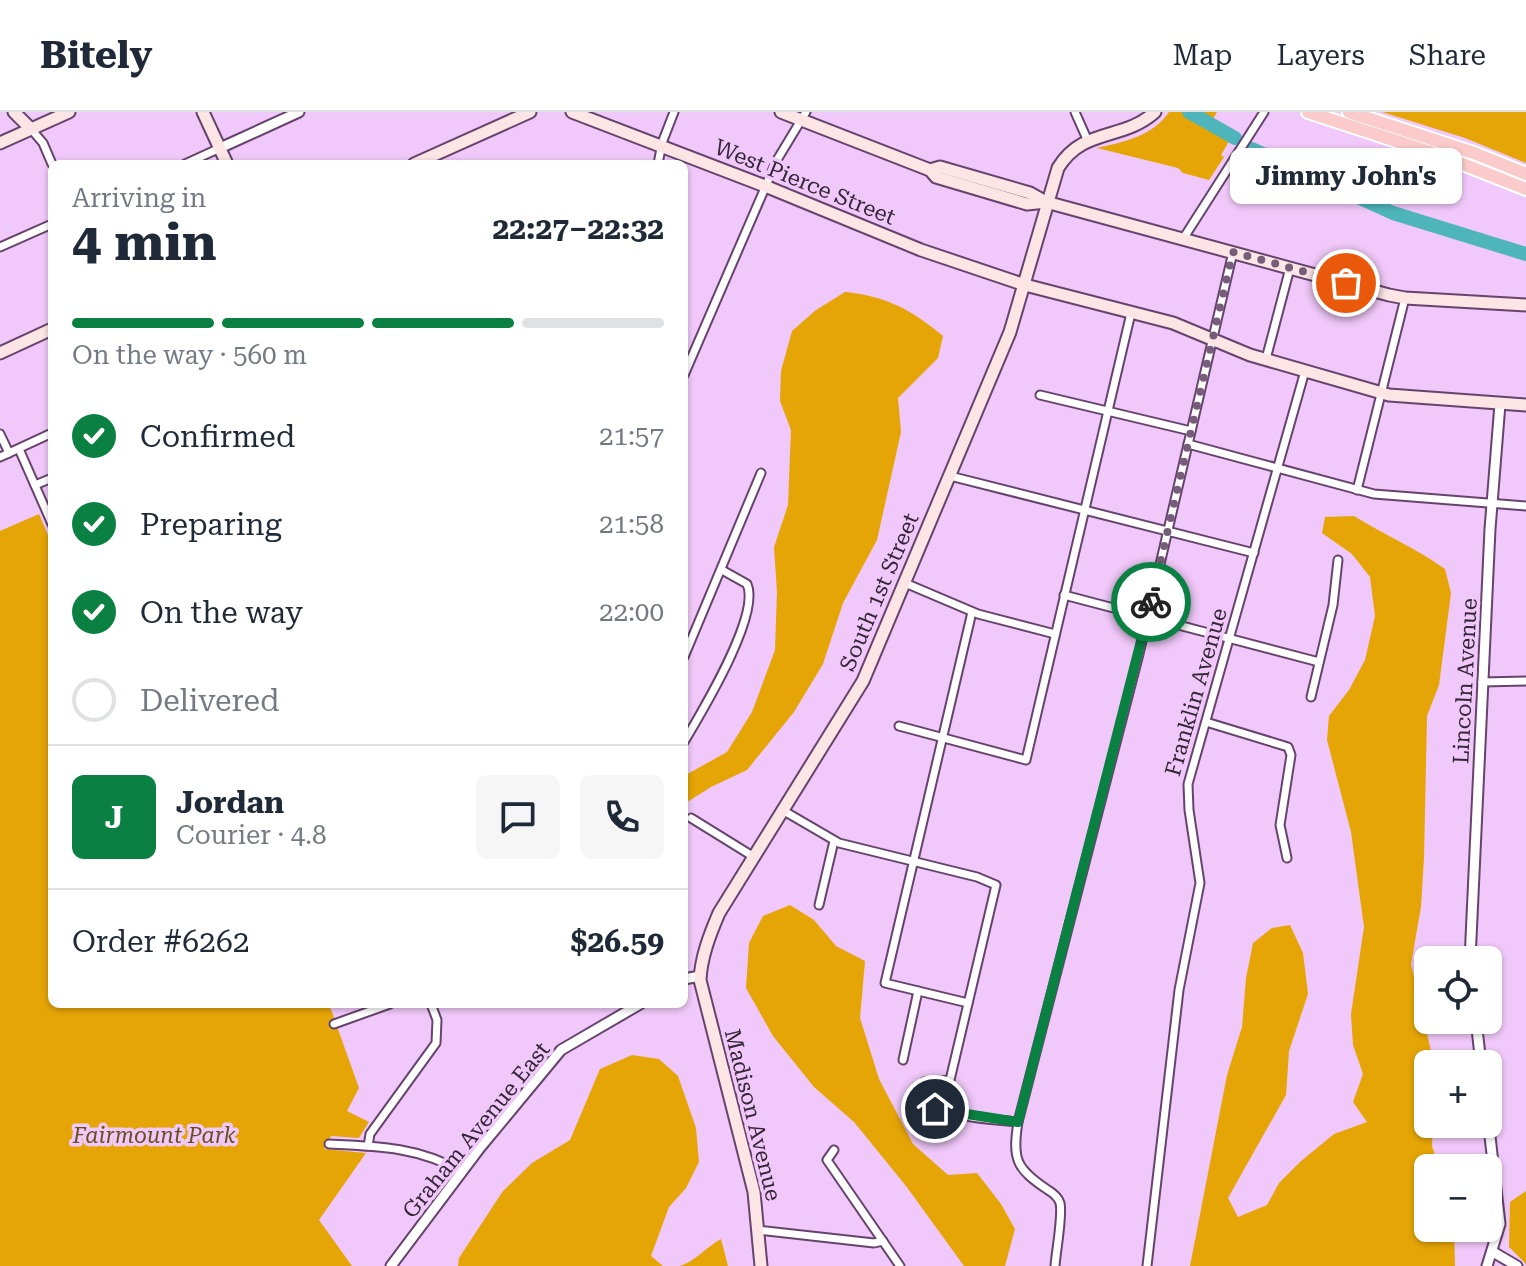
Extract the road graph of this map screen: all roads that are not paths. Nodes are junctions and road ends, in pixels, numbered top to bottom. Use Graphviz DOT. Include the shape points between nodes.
graph roads {
  1 [pos="14,112"];
  2 [pos="69,112"];
  3 [pos="203,112"];
  4 [pos="299,112"];
  5 [pos="530,112"];
  6 [pos="572,112"];
  7 [pos="674,112"];
  8 [pos="781,112"];
  9 [pos="1075,112"];
  10 [pos="1155,112"];
  11 [pos="1264,112"];
  12 [pos="1308,112"];
  13 [pos="1349,112"];
  14 [pos="804,116"];
  15 [pos="31,129"];
  16 [pos="1390,132"];
  17 [pos="1087,139"];
  18 [pos="0,143"];
  19 [pos="662,147"];
  20 [pos="220,148"];
  21 [pos="50,160"];
  22 [pos="194,160"];
  23 [pos="225,160"];
  24 [pos="423,160"];
  25 [pos="659,160"];
  26 [pos="1526,174"];
  27 [pos="765,186"];
  28 [pos="1526,189"];
  29 [pos="1046,202"];
  30 [pos="48,226"];
  31 [pos="1183,239"];
  32 [pos="0,247"];
  33 [pos="1233,252"];
  34 [pos="1290,268"];
  35 [pos="1025,285"];
  36 [pos="1405,298"];
  37 [pos="1526,305"];
  38 [pos="1131,313"];
  39 [pos="48,331"];
  40 [pos="1213,339"];
  41 [pos="0,353"];
  42 [pos="1266,359"];
  43 [pos="688,366"];
  44 [pos="1305,371"];
  45 [pos="1382,393"];
  46 [pos="1040,395"];
  47 [pos="1500,404"];
  48 [pos="1526,405"];
  49 [pos="1107,411"];
  50 [pos="1191,431"];
  51 [pos="0,434"];
  52 [pos="48,435"];
  53 [pos="1188,444"];
  54 [pos="19,449"];
  55 [pos="9,453"];
  56 [pos="0,457"];
  57 [pos="1278,469"];
  58 [pos="761,473"];
  59 [pos="950,476"];
  60 [pos="48,480"];
  61 [pos="35,485"];
  62 [pos="1357,490"];
  63 [pos="48,500"];
  64 [pos="43,502"];
  65 [pos="1492,503"];
  66 [pos="1526,506"];
  67 [pos="1084,509"];
  68 [pos="48,514"];
  69 [pos="1168,530"];
  70 [pos="1254,553"];
  71 [pos="1338,560"];
  72 [pos="722,570"];
  73 [pos="905,583"];
  74 [pos="1064,595"];
  75 [pos="972,612"];
  76 [pos="1148,616"];
  77 [pos="1055,634"];
  78 [pos="1230,638"];
  79 [pos="688,648"];
  80 [pos="1319,662"];
  81 [pos="1526,681"];
  82 [pos="1482,682"];
  83 [pos="1311,697"];
  84 [pos="1206,722"];
  85 [pos="899,726"];
  86 [pos="688,733"];
  87 [pos="943,738"];
  88 [pos="784,811"];
  89 [pos="691,818"];
  90 [pos="834,841"];
  91 [pos="754,857"];
  92 [pos="1287,858"];
  93 [pos="913,862"];
  94 [pos="819,905"];
  95 [pos="1471,946"];
  96 [pos="700,976"];
  97 [pos="688,978"];
  98 [pos="688,980"];
  99 [pos="702,989"];
  100 [pos="918,991"];
  101 [pos="968,1003"];
  102 [pos="379,1008"];
  103 [pos="432,1008"];
  104 [pos="633,1008"];
  105 [pos="334,1024"];
  106 [pos="903,1060"];
  107 [pos="1018,1122"];
  108 [pos="1490,1138"];
  109 [pos="329,1144"];
  110 [pos="368,1146"];
  111 [pos="834,1150"];
  112 [pos="462,1172"];
  113 [pos="758,1230"];
  114 [pos="883,1241"];
  115 [pos="1493,1252"];
  116 [pos="391,1266"];
  117 [pos="761,1266"];
  118 [pos="900,1266"];
  119 [pos="1055,1266"];
  120 [pos="1147,1266"];
  121 [pos="1487,1266"];
  122 [pos="1517,1266"];
  1 -- 15 [label="main road"];
  2 -- 15 [label="main road"];
  3 -- 20 [label="main road"];
  4 -- 20 [label="street"];
  5 -- 24 [label="main road"];
  6 -- 19 [label="main road, West Pierce Street"];
  7 -- 19 [label="street"];
  8 -- 14 [label="main road"];
  9 -- 17 [label="street"];
  10 -- 17 [label="main road" via="1129,129"];
  11 -- 31 [label="street"];
  12 -- 16 [label="main road"];
  13 -- 16 [label="main road"];
  14 -- 27 [label="street"];
  14 -- 29 [label="main road" via="936,177 1027,204"];
  15 -- 18 [label="main road"];
  15 -- 21 [label="street"];
  16 -- 26 [label="main road" via="1474,153"];
  16 -- 28 [label="main road"];
  17 -- 29 [label="main road, South 1st Street" via="1060,164"];
  19 -- 25 [label="street"];
  19 -- 27 [label="main road, West Pierce Street"];
  20 -- 22 [label="street"];
  20 -- 23 [label="main road"];
  27 -- 35 [label="main road, West Pierce Street" via="921,250"];
  27 -- 43 [label="street"];
  29 -- 31 [label="main road"];
  29 -- 35 [label="main road, South 1st Street"];
  30 -- 32 [label="street"];
  31 -- 33 [label="main road"];
  33 -- 34 [label="main road"];
  33 -- 40 [label="street"];
  34 -- 36 [label="main road"];
  34 -- 42 [label="street"];
  35 -- 38 [label="main road, West Pierce Street"];
  35 -- 59 [label="main road, South 1st Street"];
  36 -- 37 [label="main road"];
  36 -- 45 [label="street"];
  38 -- 40 [label="main road, West Pierce Street"];
  38 -- 49 [label="street"];
  39 -- 41 [label="main road"];
  40 -- 42 [label="main road, West Pierce Street"];
  40 -- 50 [label="street"];
  42 -- 44 [label="main road, West Pierce Street"];
  44 -- 45 [label="main road, West Pierce Street"];
  44 -- 57 [label="street, Franklin Avenue"];
  45 -- 47 [label="main road, West Pierce Street"];
  45 -- 62 [label="street"];
  46 -- 49 [label="street"];
  47 -- 48 [label="main road, West Pierce Street"];
  47 -- 65 [label="street, Lincoln Avenue"];
  49 -- 50 [label="street"];
  49 -- 67 [label="street"];
  50 -- 53 [label="street"];
  51 -- 55 [label="street"];
  52 -- 54 [label="street"];
  53 -- 57 [label="street"];
  53 -- 69 [label="street"];
  54 -- 55 [label="street"];
  54 -- 61 [label="street"];
  55 -- 56 [label="street"];
  57 -- 62 [label="street"];
  57 -- 70 [label="street, Franklin Avenue"];
  58 -- 72 [label="street"];
  59 -- 67 [label="street"];
  59 -- 73 [label="main road, South 1st Street"];
  60 -- 61 [label="street"];
  61 -- 64 [label="street"];
  62 -- 65 [label="street"];
  63 -- 64 [label="street"];
  64 -- 68 [label="street"];
  65 -- 66 [label="street"];
  65 -- 82 [label="street, Lincoln Avenue"];
  67 -- 69 [label="street"];
  67 -- 74 [label="street"];
  69 -- 70 [label="street"];
  69 -- 76 [label="street"];
  70 -- 78 [label="street, Franklin Avenue"];
  71 -- 80 [label="street"];
  72 -- 79 [label="street"];
  72 -- 86 [label="street" via="747,584 749,598 713,695"];
  73 -- 75 [label="street"];
  73 -- 88 [label="main road, South 1st Street" via="863,681"];
  74 -- 76 [label="street"];
  74 -- 77 [label="street"];
  75 -- 77 [label="street"];
  75 -- 87 [label="street"];
  76 -- 78 [label="street"];
  76 -- 107 [label="street"];
  77 -- 87 [label="street" via="1026,760"];
  78 -- 80 [label="street"];
  78 -- 84 [label="street, Franklin Avenue"];
  80 -- 83 [label="street"];
  81 -- 82 [label="street"];
  82 -- 95 [label="street, Lincoln Avenue"];
  84 -- 92 [label="street" via="1285,744 1291,755 1280,825"];
  84 -- 120 [label="street, Franklin Avenue" via="1187,795 1200,868 1199,893 1177,1004"];
  85 -- 87 [label="street"];
  87 -- 93 [label="street"];
  88 -- 90 [label="street"];
  88 -- 91 [label="main road, South 1st Street"];
  89 -- 91 [label="street"];
  90 -- 93 [label="street"];
  90 -- 94 [label="street"];
  91 -- 96 [label="main road, South 1st Street" via="719,913"];
  93 -- 100 [label="street" via="885,983"];
  93 -- 101 [label="street" via="996,885"];
  96 -- 97 [label="street"];
  96 -- 99 [label="main road, Madison Avenue"];
  98 -- 99 [label="main road"];
  99 -- 113 [label="main road, Madison Avenue" via="754,1192"];
  100 -- 101 [label="street"];
  100 -- 106 [label="street"];
  101 -- 107 [label="street" via="950,1080 920,1085 919,1095 940,1111"];
  102 -- 105 [label="street"];
  103 -- 110 [label="street" via="436,1043 370,1134"];
  104 -- 112 [label="street, Graham Avenue East" via="561,1050"];
  107 -- 119 [label="street" via="1015,1152 1020,1166 1060,1205"];
  108 -- 115 [label="street" via="1499,1216"];
  109 -- 110 [label="street"];
  110 -- 112 [label="street" via="429,1155"];
  111 -- 114 [label="street" via="827,1160"];
  112 -- 116 [label="street, Graham Avenue East"];
  113 -- 114 [label="street"];
  113 -- 117 [label="main road, Madison Avenue"];
  114 -- 118 [label="street"];
  115 -- 121 [label="street"];
  115 -- 122 [label="street"];
}
